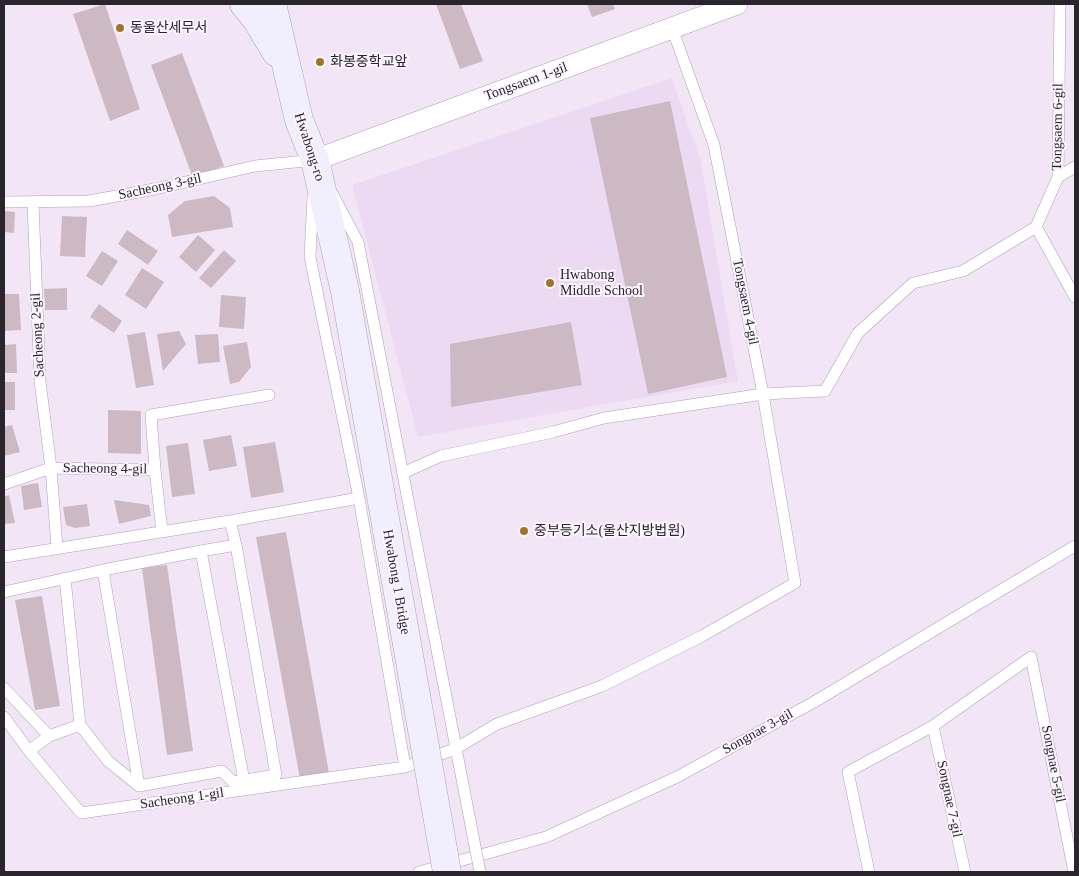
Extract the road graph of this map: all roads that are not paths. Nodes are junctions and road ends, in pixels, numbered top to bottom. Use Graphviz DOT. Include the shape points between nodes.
graph roads {
  1 [pos="244,4"];
  2 [pos="272,4"];
  3 [pos="278,4"];
  4 [pos="737,4"];
  5 [pos="1060,4"];
  6 [pos="672,28"];
  7 [pos="280,33"];
  8 [pos="289,73"];
  9 [pos="315,160"];
  10 [pos="1075,167"];
  11 [pos="1058,177"];
  12 [pos="4,202"];
  13 [pos="33,203"];
  14 [pos="1036,227"];
  15 [pos="345,291"];
  16 [pos="1075,296"];
  17 [pos="763,394"];
  18 [pos="269,395"];
  19 [pos="51,468"];
  20 [pos="155,470"];
  21 [pos="403,473"];
  22 [pos="4,484"];
  23 [pos="358,498"];
  24 [pos="230,521"];
  25 [pos="162,531"];
  26 [pos="236,545"];
  27 [pos="1075,546"];
  28 [pos="57,548"];
  29 [pos="201,551"];
  30 [pos="4,557"];
  31 [pos="103,570"];
  32 [pos="65,578"];
  33 [pos="4,592"];
  34 [pos="4,688"];
  35 [pos="4,717"];
  36 [pos="80,725"];
  37 [pos="932,726"];
  38 [pos="49,736"];
  39 [pos="455,749"];
  40 [pos="29,751"];
  41 [pos="405,766"];
  42 [pos="244,780"];
  43 [pos="139,786"];
  44 [pos="419,872"];
  45 [pos="446,872"];
  46 [pos="480,872"];
  47 [pos="869,872"];
  48 [pos="965,872"];
  49 [pos="1074,872"];
  1 -- 8 [label="street"];
  2 -- 7 [label="street, Hwabong-ro"];
  3 -- 7 [label="street"];
  4 -- 6 [label="street, Tongsaem 1-gil"];
  5 -- 11 [label="lane, Tongsaem 6-gil"];
  6 -- 9 [label="street, Tongsaem 1-gil"];
  6 -- 17 [label="lane, Tongsaem 4-gil" via="714,146"];
  7 -- 8 [label="street, Hwabong-ro"];
  8 -- 9 [label="street, Hwabong-ro" via="299,120"];
  9 -- 13 [label="lane, Sacheong 3-gil" via="255,166 89,201"];
  9 -- 15 [label="street, Hwabong-ro"];
  9 -- 21 [label="lane" via="358,242"];
  9 -- 23 [label="lane" via="310,257"];
  10 -- 11 [label="lane"];
  11 -- 14 [label="lane, Tongsaem 6-gil"];
  12 -- 13 [label="lane, Sacheong 3-gil"];
  13 -- 19 [label="lane, Sacheong 2-gil" via="40,381"];
  14 -- 16 [label="lane"];
  14 -- 17 [label="lane" via="963,271 913,283 858,334 825,390"];
  15 -- 45 [label="street, Hwabong 1 Bridge, bridge"];
  17 -- 21 [label="lane" via="604,418 441,456"];
  17 -- 39 [label="lane, Tongsaem 4-gil" via="795,582 702,636 602,686 497,724"];
  18 -- 20 [label="lane, Sacheong 4-gil" via="151,416"];
  19 -- 20 [label="lane, Sacheong 4-gil"];
  19 -- 22 [label="lane, Sacheong 4-gil"];
  19 -- 28 [label="lane, Sacheong 2-gil"];
  20 -- 25 [label="lane"];
  21 -- 39 [label="lane"];
  23 -- 24 [label="lane"];
  23 -- 41 [label="lane"];
  24 -- 25 [label="lane"];
  24 -- 26 [label="lane"];
  25 -- 28 [label="lane"];
  26 -- 29 [label="lane"];
  26 -- 42 [label="lane" via="276,775"];
  27 -- 44 [label="lane, Songnae 3-gil" via="814,702 677,777 546,837"];
  28 -- 30 [label="lane"];
  29 -- 31 [label="lane"];
  29 -- 42 [label="lane"];
  31 -- 32 [label="lane"];
  31 -- 43 [label="lane"];
  32 -- 33 [label="lane"];
  32 -- 36 [label="lane"];
  34 -- 38 [label="lane"];
  35 -- 40 [label="lane, Sacheong 1-gil"];
  36 -- 38 [label="lane"];
  36 -- 43 [label="lane" via="108,761"];
  37 -- 47 [label="lane" via="848,772"];
  37 -- 48 [label="lane, Songnae 7-gil"];
  37 -- 49 [label="lane, Songnae 5-gil" via="1032,657"];
  38 -- 40 [label="lane"];
  39 -- 41 [label="lane"];
  39 -- 46 [label="lane, bridge"];
  40 -- 41 [label="lane, Sacheong 1-gil" via="81,813"];
  42 -- 43 [label="lane" via="233,782 222,771"];
}
